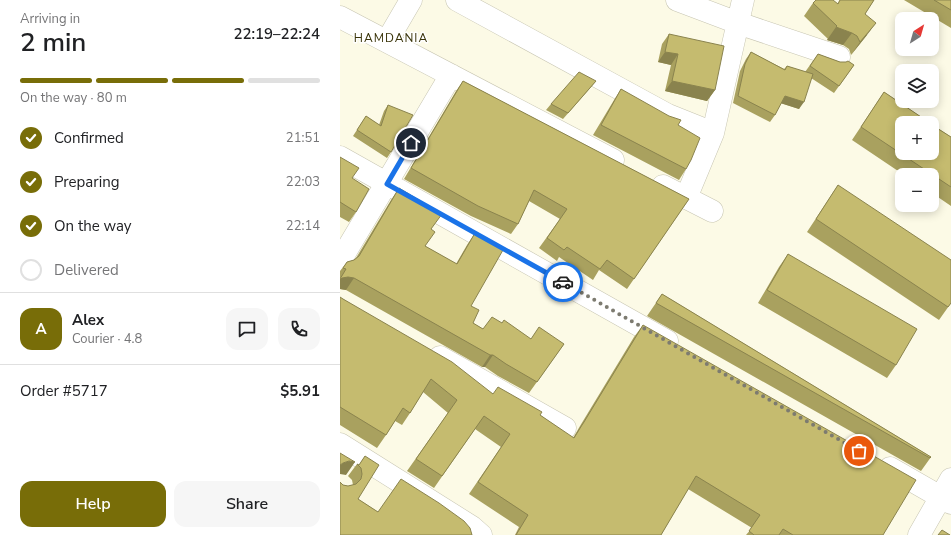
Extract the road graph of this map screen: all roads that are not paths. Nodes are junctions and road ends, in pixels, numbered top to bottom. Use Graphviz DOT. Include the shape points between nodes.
graph roads {
  1 [pos="411,0"];
  2 [pos="457,0"];
  3 [pos="677,0"];
  4 [pos="743,0"];
  5 [pos="340,16"];
  6 [pos="738,23"];
  7 [pos="387,41"];
  8 [pos="839,57"];
  9 [pos="451,75"];
  10 [pos="713,133"];
  11 [pos="340,156"];
  12 [pos="387,184"];
  13 [pos="686,198"];
  14 [pos="712,211"];
  15 [pos="340,261"];
  16 [pos="422,347"];
  17 [pos="684,350"];
  18 [pos="565,428"];
  19 [pos="340,444"];
  20 [pos="871,458"];
  21 [pos="948,493"];
  22 [pos="481,535"];
  23 [pos="919,535"];
  1 -- 7 [label="street"];
  2 -- 10 [label="street" via="668,115"];
  3 -- 6 [label="street"];
  4 -- 6 [label="street"];
  5 -- 7 [label="street"];
  6 -- 8 [label="street"];
  6 -- 10 [label="street"];
  7 -- 9 [label="street"];
  9 -- 12 [label="street"];
  9 -- 13 [label="street"];
  10 -- 13 [label="street"];
  11 -- 12 [label="street"];
  12 -- 15 [label="street"];
  12 -- 17 [label="street"];
  13 -- 14 [label="street"];
  16 -- 18 [label="street"];
  19 -- 22 [label="street"];
  20 -- 21 [label="street"];
  21 -- 23 [label="street"];
}
